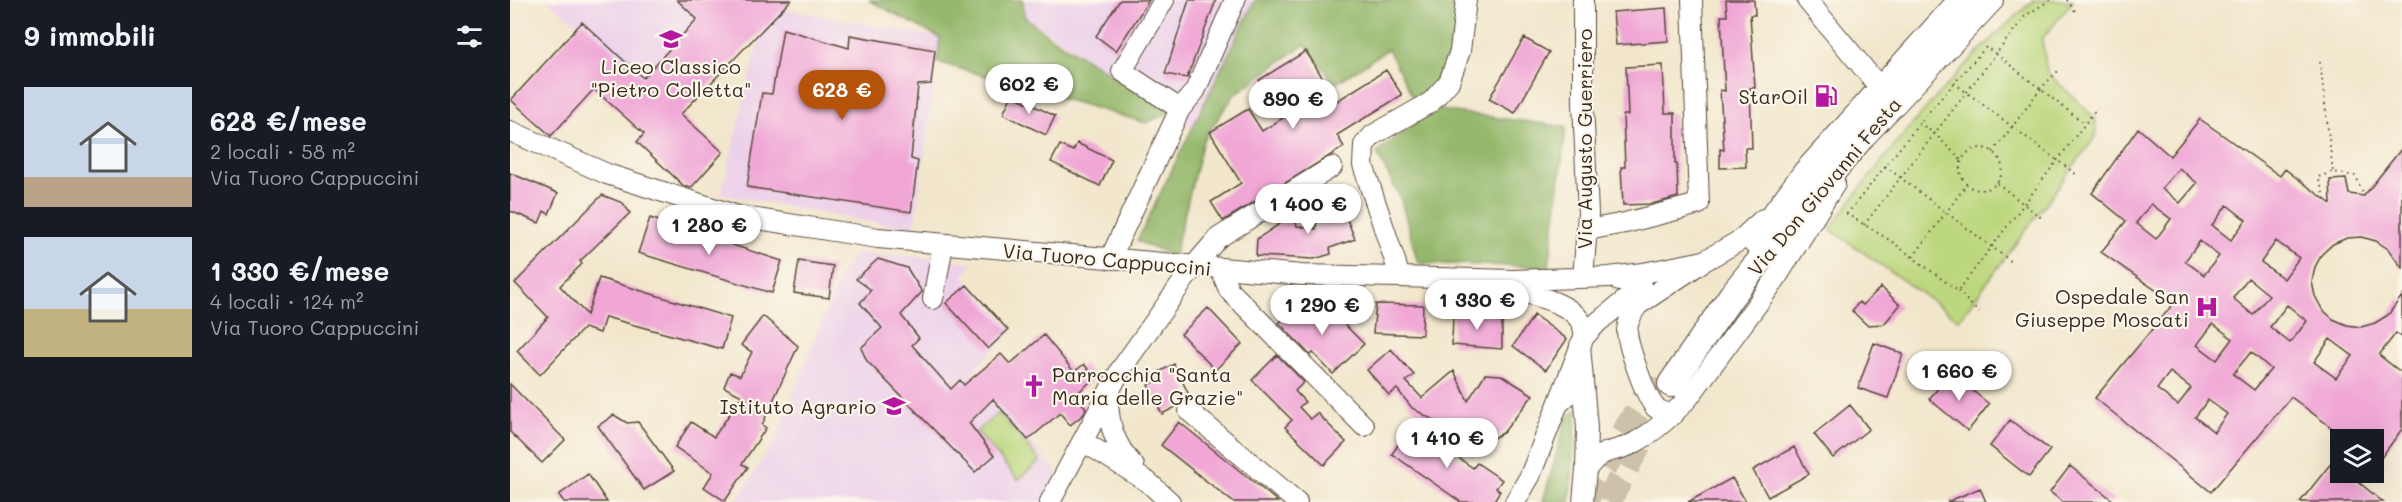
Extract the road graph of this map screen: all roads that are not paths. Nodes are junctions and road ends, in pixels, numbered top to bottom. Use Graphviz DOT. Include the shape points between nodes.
graph roads {
  1 [pos="1164,0"];
  2 [pos="1235,0"];
  3 [pos="1466,0"];
  4 [pos="1583,0"];
  5 [pos="1692,0"];
  6 [pos="1807,0"];
  7 [pos="1962,0"];
  8 [pos="1990,0"];
  9 [pos="1881,89"];
  10 [pos="1180,109"];
  11 [pos="510,119"];
  12 [pos="518,134"];
  13 [pos="1863,135"];
  14 [pos="1332,167"];
  15 [pos="1780,207"];
  16 [pos="1818,222"];
  17 [pos="1587,230"];
  18 [pos="943,244"];
  19 [pos="1110,259"];
  20 [pos="1704,261"];
  21 [pos="1194,266"];
  22 [pos="1220,268"];
  23 [pos="1399,277"];
  24 [pos="1583,278"];
  25 [pos="1609,278"];
  26 [pos="1480,279"];
  27 [pos="933,299"];
  28 [pos="1617,306"];
  29 [pos="1582,341"];
  30 [pos="1687,361"];
  31 [pos="1108,393"];
  32 [pos="1585,397"];
  33 [pos="1558,404"];
  34 [pos="1189,411"];
  35 [pos="1674,414"];
  36 [pos="1364,426"];
  37 [pos="1587,428"];
  38 [pos="1083,442"];
  39 [pos="1637,442"];
  40 [pos="1612,450"];
  41 [pos="1586,470"];
  42 [pos="1148,482"];
  43 [pos="1050,502"];
  44 [pos="1170,502"];
  45 [pos="1297,502"];
  46 [pos="1515,502"];
  47 [pos="1583,502"];
  1 -- 10 [label="street" via="1122,71"];
  2 -- 10 [label="street" via="1195,91"];
  3 -- 23 [label="street" via="1460,51 1449,82 1431,102 1373,135 1364,145 1363,165"];
  4 -- 17 [label="street, Via Augusto Guerriero"];
  5 -- 17 [label="street" via="1699,204"];
  6 -- 9 [label="street"];
  7 -- 9 [label="main road, Via Don Giovanni Festa"];
  8 -- 13 [label="main road, Via Don Giovanni Festa"];
  9 -- 15 [label="main road, Via Don Giovanni Festa"];
  10 -- 19 [label="street"];
  11 -- 12 [label="street, Via Tuoro Cappuccini"];
  12 -- 18 [label="street, Via Tuoro Cappuccini" via="607,174 738,216"];
  13 -- 16 [label="street"];
  13 -- 30 [label="main road, Via Don Giovanni Festa" via="1732,295"];
  14 -- 21 [label="street" via="1218,238"];
  15 -- 20 [label="street" via="1739,240"];
  15 -- 30 [label="main road, Via Don Giovanni Festa" via="1664,379"];
  16 -- 30 [label="street" via="1792,233 1716,335"];
  16 -- 35 [label="street"];
  17 -- 24 [label="street, Via Augusto Guerriero"];
  18 -- 19 [label="street, Via Tuoro Cappuccini"];
  18 -- 27 [label="street"];
  19 -- 21 [label="street, Via Tuoro Cappuccini"];
  20 -- 25 [label="street, Via Tuoro Cappuccini"];
  20 -- 35 [label="street" via="1638,305 1628,324 1633,356 1652,403 1659,411"];
  21 -- 22 [label="street, Via Tuoro Cappuccini"];
  21 -- 31 [label="street"];
  22 -- 23 [label="street, Via Tuoro Cappuccini"];
  22 -- 36 [label="street" via="1229,290"];
  23 -- 26 [label="street, Via Tuoro Cappuccini"];
  24 -- 25 [label="street, Via Tuoro Cappuccini"];
  24 -- 26 [label="street, Via Tuoro Cappuccini"];
  25 -- 28 [label="street" via="1641,285"];
  26 -- 29 [label="street" via="1572,311 1583,324"];
  28 -- 29 [label="street"];
  28 -- 39 [label="street" via="1614,329 1643,415 1644,426"];
  29 -- 32 [label="street"];
  29 -- 33 [label="street"];
  31 -- 38 [label="street"];
  31 -- 42 [label="street" via="1108,418 1119,451"];
  32 -- 33 [label="street" via="1574,392"];
  32 -- 37 [label="street"];
  33 -- 46 [label="street" via="1530,476"];
  34 -- 45 [label="street"];
  35 -- 39 [label="street"];
  37 -- 40 [label="street" via="1599,444"];
  37 -- 41 [label="street"];
  38 -- 42 [label="street"];
  38 -- 43 [label="street"];
  39 -- 40 [label="street"];
  40 -- 41 [label="street" via="1602,453"];
  41 -- 47 [label="street"];
  42 -- 44 [label="street"];
}
